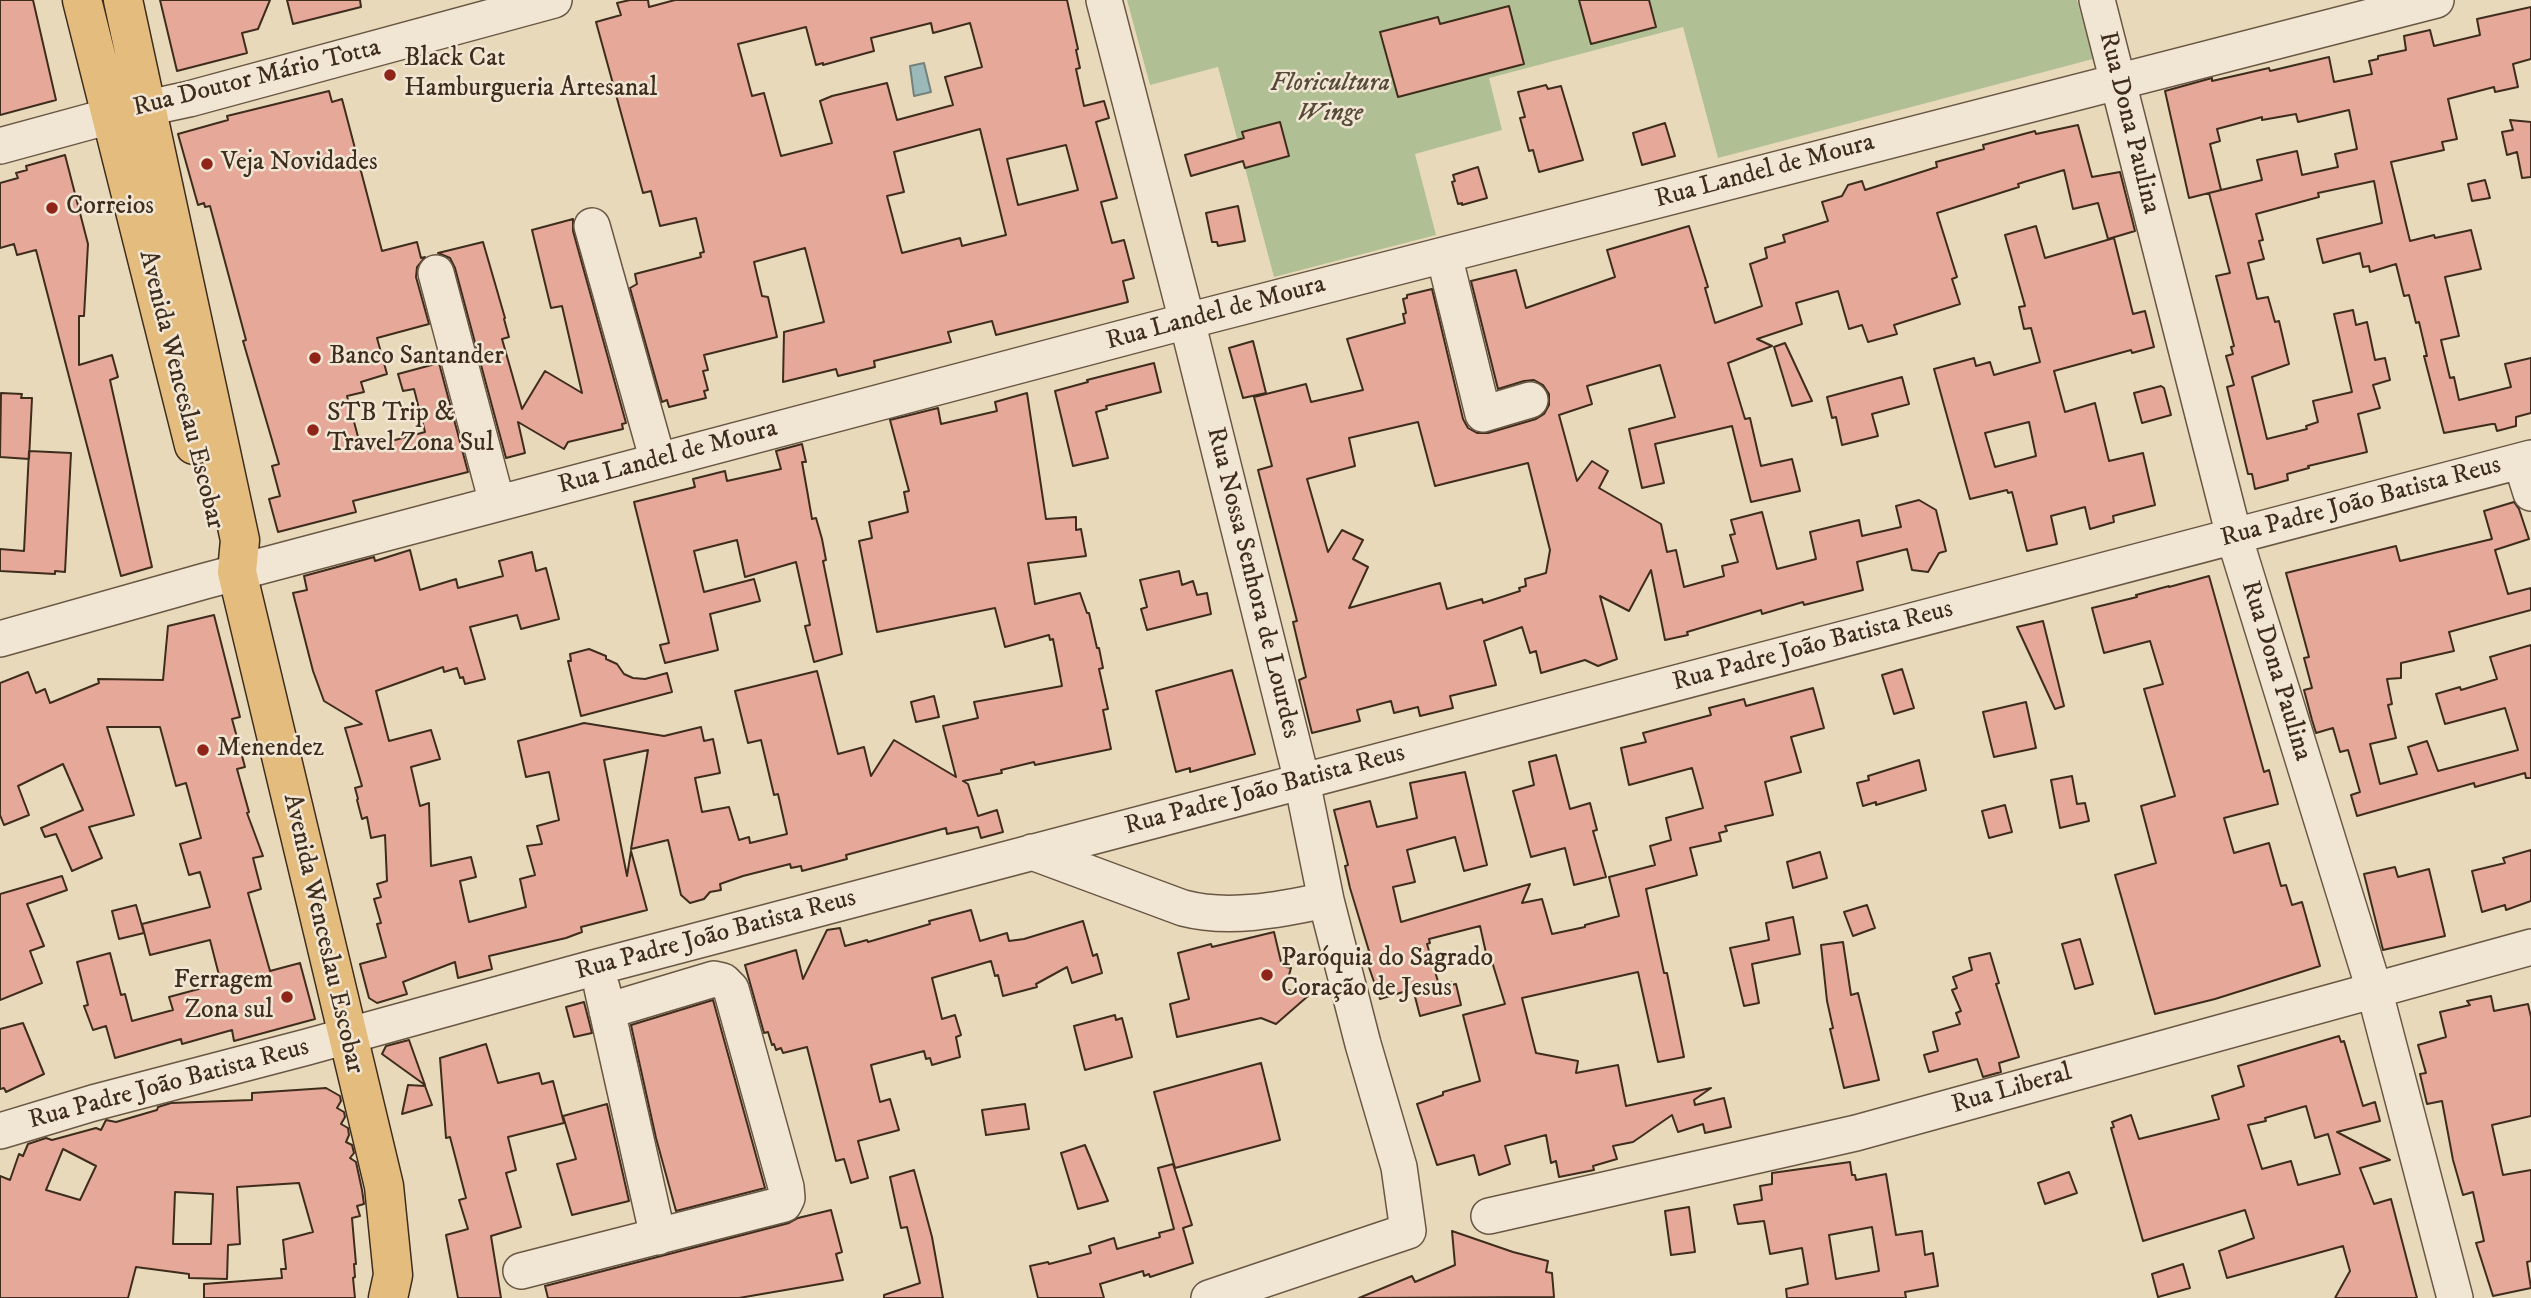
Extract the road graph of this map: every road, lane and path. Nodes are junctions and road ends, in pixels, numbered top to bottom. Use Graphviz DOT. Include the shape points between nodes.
graph roads {
  1 [pos="82,0"];
  2 [pos="123,0"];
  3 [pos="554,0"];
  4 [pos="1104,0"];
  5 [pos="2097,0"];
  6 [pos="2436,0"];
  7 [pos="2118,81"];
  8 [pos="147,107"];
  9 [pos="110,116"];
  10 [pos="0,146"];
  11 [pos="593,226"];
  12 [pos="1444,255"];
  13 [pos="436,273"];
  14 [pos="1187,321"];
  15 [pos="1530,400"];
  16 [pos="658,461"];
  17 [pos="2528,470"];
  18 [pos="497,503"];
  19 [pos="2234,536"];
  20 [pos="237,572"];
  21 [pos="0,639"];
  22 [pos="1302,781"];
  23 [pos="1031,852"];
  24 [pos="1326,900"];
  25 [pos="2531,947"];
  26 [pos="597,967"];
  27 [pos="2374,989"];
  28 [pos="607,1012"];
  29 [pos="346,1037"];
  30 [pos="0,1131"];
  31 [pos="1489,1216"];
  32 [pos="658,1237"];
  33 [pos="521,1271"];
  34 [pos="388,1298"];
  35 [pos="1209,1298"];
  36 [pos="2455,1298"];
  1 -- 9 [label="main road, Avenida Wenceslau Escobar"];
  2 -- 8 [label="main road, Avenida Wenceslau Escobar"];
  3 -- 8 [label="street, Rua Doutor Mário Totta"];
  4 -- 14 [label="street, Rua Nossa Senhora de Lourdes"];
  5 -- 7 [label="street, Rua Dona Paulina"];
  6 -- 7 [label="street, Rua Landel de Moura"];
  7 -- 12 [label="street, Rua Landel de Moura"];
  7 -- 19 [label="street, Rua Dona Paulina"];
  8 -- 9 [label="street, Rua Doutor Mário Totta"];
  8 -- 20 [label="main road, Avenida Wenceslau Escobar" via="240,540"];
  9 -- 10 [label="street, Rua Doutor Mário Totta"];
  9 -- 20 [label="main road, Avenida Wenceslau Escobar" via="219,545"];
  11 -- 16 [label="street"];
  12 -- 14 [label="street, Rua Landel de Moura"];
  12 -- 15 [label="street" via="1483,414"];
  13 -- 18 [label="street"];
  14 -- 16 [label="street, Rua Landel de Moura"];
  14 -- 22 [label="street, Rua Nossa Senhora de Lourdes"];
  16 -- 18 [label="street, Rua Landel de Moura"];
  17 -- 19 [label="street, Rua Padre João Batista Reus"];
  18 -- 20 [label="street, Rua Landel de Moura"];
  19 -- 22 [label="street, Rua Padre João Batista Reus"];
  19 -- 27 [label="street, Rua Dona Paulina"];
  20 -- 21 [label="street, Rua Landel de Moura"];
  20 -- 29 [label="main road, Avenida Wenceslau Escobar"];
  22 -- 23 [label="street, Rua Padre João Batista Reus"];
  22 -- 24 [label="street, Rua Nossa Senhora de Lourdes"];
  23 -- 24 [label="street" via="1207,914 1277,910"];
  23 -- 26 [label="street, Rua Padre João Batista Reus"];
  24 -- 35 [label="street, Rua Nossa Senhora de Lourdes" via="1399,1167 1408,1231"];
  25 -- 27 [label="street, Rua Liberal"];
  26 -- 28 [label="street"];
  26 -- 29 [label="street, Rua Padre João Batista Reus"];
  27 -- 31 [label="street, Rua Liberal" via="1856,1133"];
  27 -- 36 [label="street, Rua Dona Paulina"];
  28 -- 32 [label="street"];
  28 -- 32 [label="street" via="714,979 723,981 731,989 786,1187 783,1204"];
  29 -- 30 [label="street, Rua Padre João Batista Reus"];
  29 -- 34 [label="main road, Avenida Wenceslau Escobar" via="384,1186 393,1275"];
  32 -- 33 [label="street"];
}
